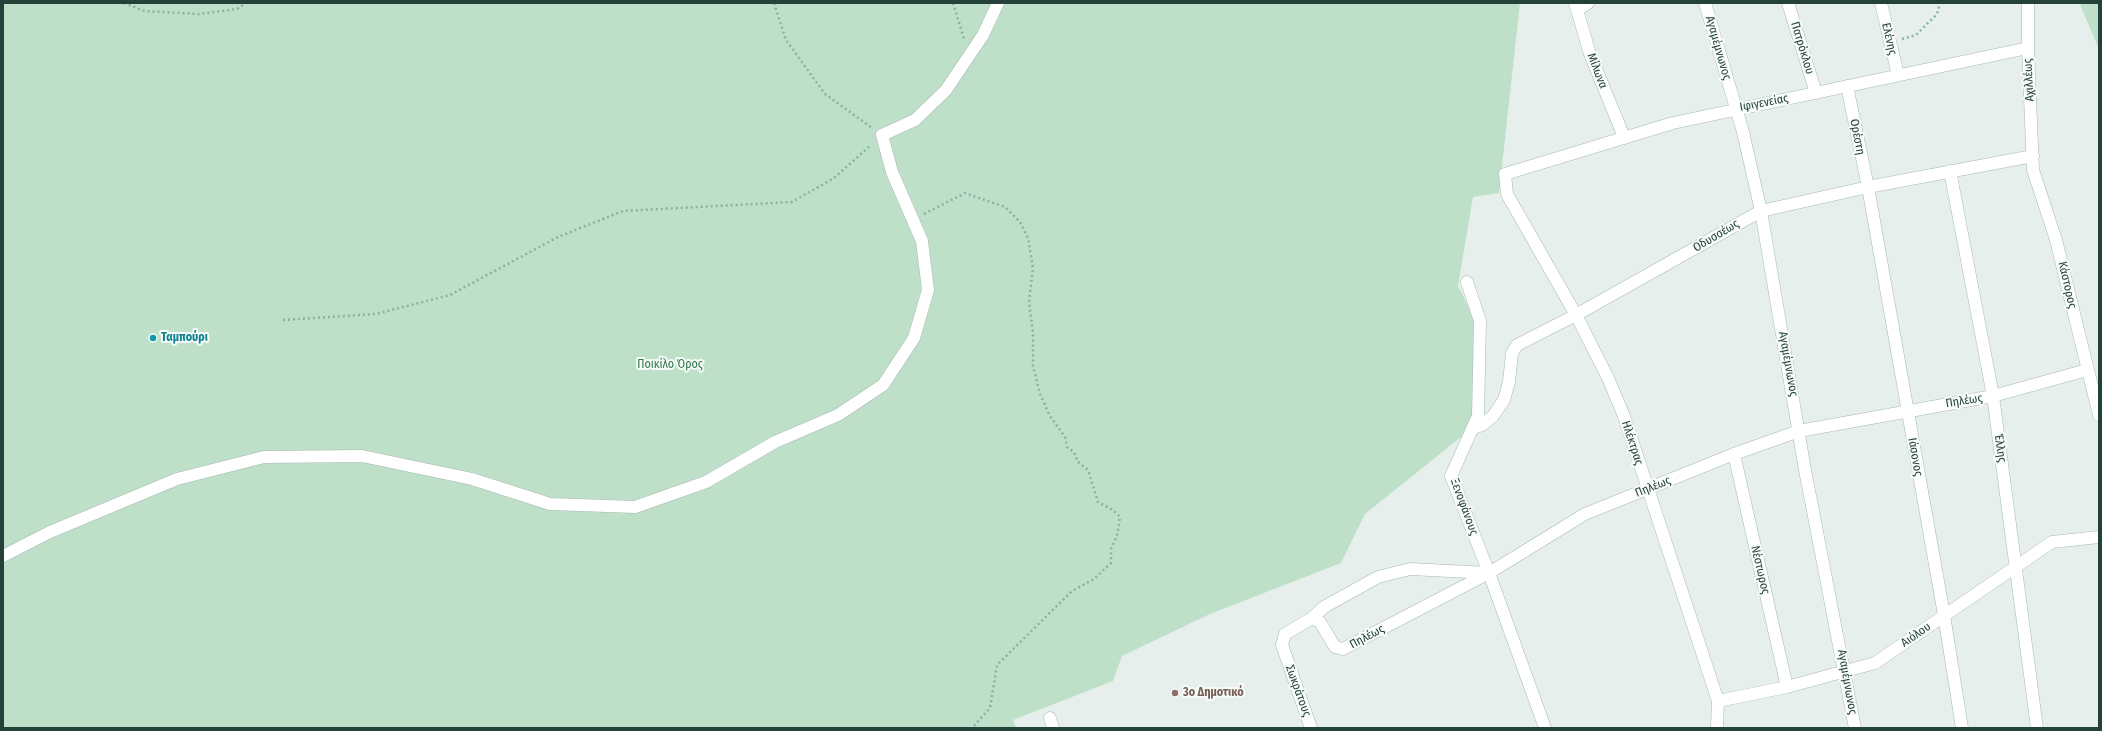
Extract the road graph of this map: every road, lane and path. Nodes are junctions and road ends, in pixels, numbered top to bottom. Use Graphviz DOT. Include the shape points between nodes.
graph roads {
  1 [pos="124,3"];
  2 [pos="246,3"];
  3 [pos="774,3"];
  4 [pos="954,3"];
  5 [pos="998,3"];
  6 [pos="1588,3"];
  7 [pos="1705,3"];
  8 [pos="1788,3"];
  9 [pos="1882,3"];
  10 [pos="1940,3"];
  11 [pos="2028,3"];
  12 [pos="1576,7"];
  13 [pos="1889,38"];
  14 [pos="2028,48"];
  15 [pos="971,53"];
  16 [pos="1898,75"];
  17 [pos="1847,86"];
  18 [pos="1816,93"];
  19 [pos="1736,109"];
  20 [pos="882,134"];
  21 [pos="1624,137"];
  22 [pos="2033,156"];
  23 [pos="1950,171"];
  24 [pos="1505,174"];
  25 [pos="1868,187"];
  26 [pos="1761,211"];
  27 [pos="912,219"];
  28 [pos="1467,282"];
  29 [pos="1576,315"];
  30 [pos="283,320"];
  31 [pos="2087,370"];
  32 [pos="1993,396"];
  33 [pos="1906,411"];
  34 [pos="2099,413"];
  35 [pos="1473,428"];
  36 [pos="1799,431"];
  37 [pos="1734,454"];
  38 [pos="1647,490"];
  39 [pos="2099,537"];
  40 [pos="3,556"];
  41 [pos="2015,566"];
  42 [pos="1489,573"];
  43 [pos="1944,615"];
  44 [pos="1312,618"];
  45 [pos="1846,672"];
  46 [pos="1787,687"];
  47 [pos="1718,701"];
  48 [pos="972,728"];
  49 [pos="1311,728"];
  50 [pos="1545,728"];
  51 [pos="1717,728"];
  52 [pos="1855,728"];
  53 [pos="1962,728"];
  54 [pos="2036,728"];
  1 -- 2 [label="path" via="145,11 199,14 237,9"];
  3 -- 20 [label="path" via="786,40 826,94"];
  4 -- 15 [label="path" via="966,47"];
  5 -- 15 [label="street" via="983,35"];
  6 -- 12 [label="street"];
  7 -- 19 [label="street, Αγαμέμνωνος"];
  8 -- 18 [label="street, Πατρόκλου"];
  9 -- 13 [label="street, Ελένης"];
  10 -- 13 [label="path" via="1937,14 1916,35 1896,41"];
  11 -- 14 [label="street, Αχιλλέως"];
  12 -- 21 [label="street, Μίλωνα" via="1590,54"];
  13 -- 16 [label="street, Ελένης"];
  14 -- 16 [label="street, Ιφιγενείας"];
  14 -- 22 [label="street, Αχιλλέως"];
  15 -- 20 [label="street" via="946,90 915,120"];
  16 -- 17 [label="street, Ιφιγενείας"];
  17 -- 18 [label="street, Ιφιγενείας"];
  17 -- 25 [label="street, Ορέστη"];
  18 -- 19 [label="street, Ιφιγενείας"];
  19 -- 21 [label="street, Ιφιγενείας" via="1673,122"];
  19 -- 26 [label="street, Αγαμέμνωνος"];
  20 -- 27 [label="street" via="892,172"];
  20 -- 30 [label="path" via="834,178 792,202 623,211 558,238 450,295 376,314"];
  21 -- 24 [label="street, Ιφιγενείας"];
  22 -- 23 [label="street, Οδυσσέως"];
  22 -- 31 [label="street, Κάστορος" via="2033,170 2056,240"];
  23 -- 25 [label="street, Οδυσσέως"];
  23 -- 32 [label="street, Έλλης"];
  24 -- 29 [label="street, Ηλέκτρας" via="1507,194"];
  25 -- 26 [label="street, Οδυσσέως"];
  25 -- 33 [label="street, Ιάσονος"];
  26 -- 29 [label="street, Οδυσσέως"];
  26 -- 36 [label="street, Αγαμέμνωνος"];
  27 -- 40 [label="street" via="922,241 928,290 914,338 882,385 838,415 775,442 706,482 635,506 550,504 472,479 362,456 264,456 177,479 50,532"];
  27 -- 48 [label="path" via="965,193 1005,207 1020,222 1028,238 1033,268 1029,302 1033,333 1033,366 1040,394 1050,416 1065,437 1067,447 1088,470 1098,502 1120,516 1117,536 1110,549 1111,563 1094,578 1072,591 997,665 990,708"];
  28 -- 35 [label="street, Ξενοφάνους" via="1480,321 1478,416"];
  29 -- 35 [label="street, Οδυσσέως" via="1517,345 1512,353 1504,400 1493,416 1482,425"];
  29 -- 38 [label="street, Ηλέκτρας" via="1624,416"];
  31 -- 32 [label="street, Πηλέως"];
  31 -- 34 [label="street, Κάστορος"];
  32 -- 33 [label="street, Πηλέως"];
  32 -- 41 [label="street, Έλλης"];
  33 -- 36 [label="street, Πηλέως"];
  33 -- 43 [label="street, Ιάσονος"];
  35 -- 42 [label="street, Ξενοφάνους" via="1451,476"];
  36 -- 37 [label="street, Πηλέως"];
  36 -- 45 [label="street, Αγαμέμνωνος"];
  37 -- 38 [label="street, Πηλέως"];
  37 -- 46 [label="street, Νέστωρος"];
  38 -- 42 [label="street, Πηλέως" via="1585,514"];
  38 -- 47 [label="street, Ηλέκτρας"];
  39 -- 41 [label="street, Αιόλου" via="2052,542"];
  41 -- 43 [label="street, Αιόλου"];
  41 -- 54 [label="street, Έλλης"];
  42 -- 44 [label="street" via="1410,569 1378,578 1324,607"];
  42 -- 44 [label="street, Πηλέως" via="1343,649 1335,647 1320,622"];
  42 -- 50 [label="street, Ξενοφάνους"];
  43 -- 45 [label="street, Αιόλου" via="1875,663"];
  43 -- 53 [label="street, Ιάσονος"];
  44 -- 49 [label="street, Σωκράτους" via="1285,634 1282,645"];
  45 -- 46 [label="street, Αιόλου"];
  45 -- 52 [label="street, Αγαμέμνωνος"];
  46 -- 47 [label="street, Αιόλου"];
  47 -- 51 [label="street, Ηλέκτρας"];
}
